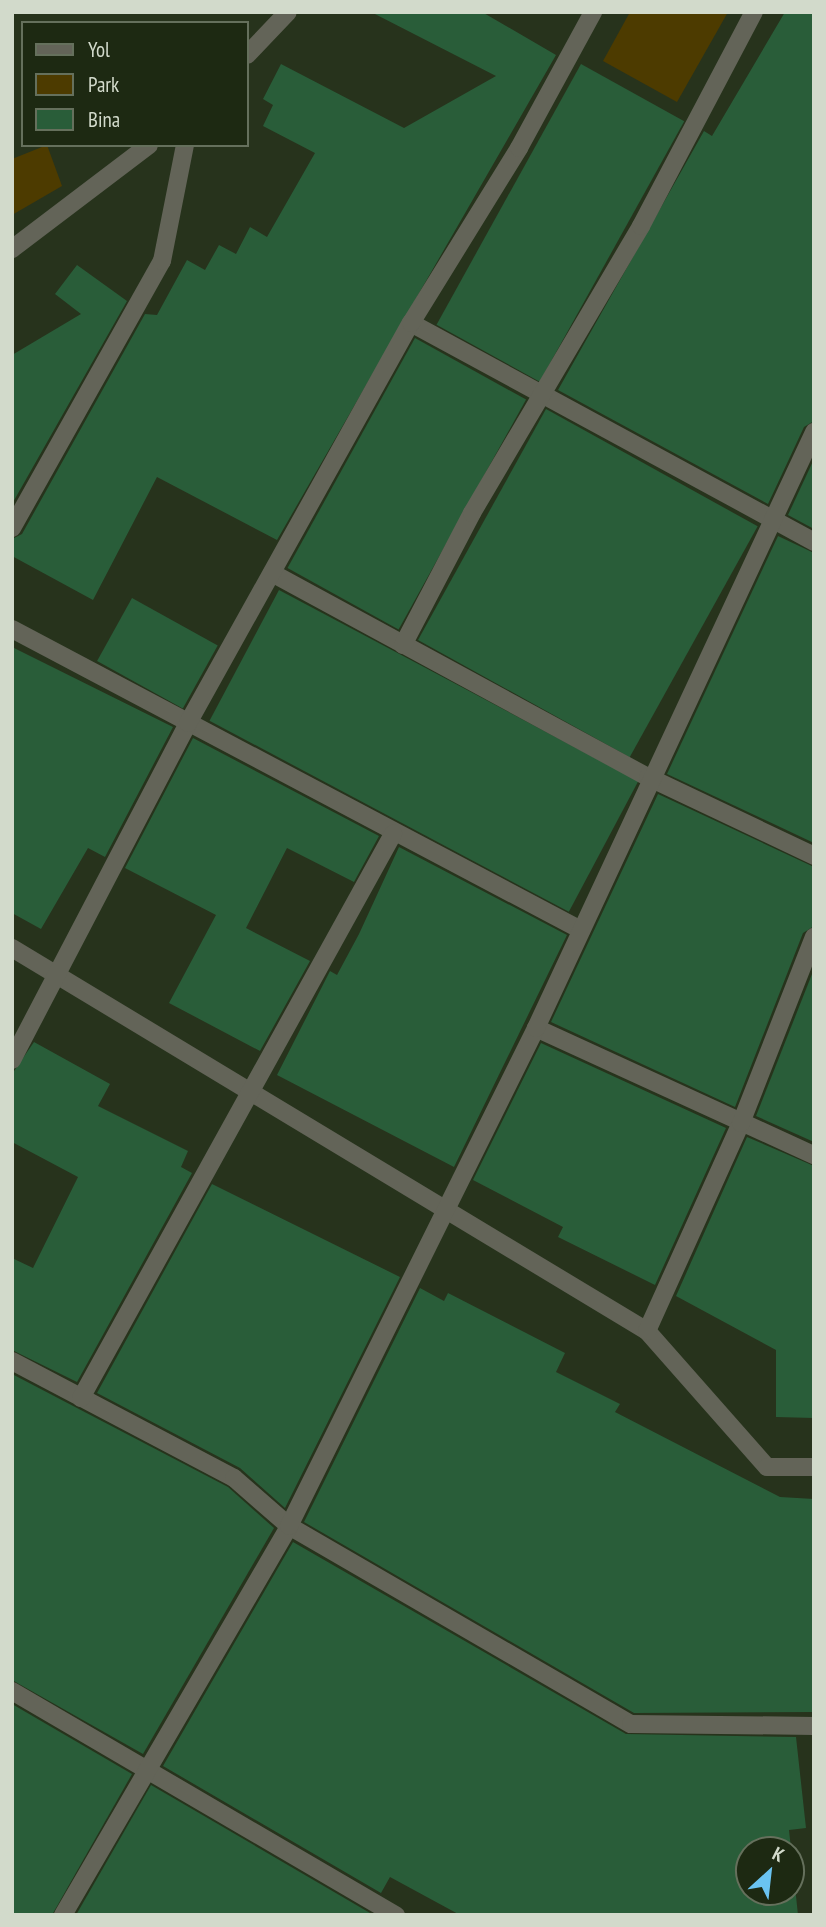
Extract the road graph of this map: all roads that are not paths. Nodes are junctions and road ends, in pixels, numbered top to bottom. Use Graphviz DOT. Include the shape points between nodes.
graph roads {
  1 [pos="288,12"];
  2 [pos="593,12"];
  3 [pos="754,12"];
  4 [pos="248,54"];
  5 [pos="146,147"];
  6 [pos="185,147"];
  7 [pos="12,249"];
  8 [pos="411,323"];
  9 [pos="542,399"];
  10 [pos="814,432"];
  11 [pos="771,519"];
  12 [pos="12,528"];
  13 [pos="814,542"];
  14 [pos="272,573"];
  15 [pos="12,629"];
  16 [pos="403,645"];
  17 [pos="188,723"];
  18 [pos="648,777"];
  19 [pos="393,834"];
  20 [pos="814,856"];
  21 [pos="581,930"];
  22 [pos="814,937"];
  23 [pos="12,948"];
  24 [pos="58,972"];
  25 [pos="536,1028"];
  26 [pos="12,1060"];
  27 [pos="250,1088"];
  28 [pos="741,1123"];
  29 [pos="814,1155"];
  30 [pos="445,1206"];
  31 [pos="648,1331"];
  32 [pos="12,1361"];
  33 [pos="81,1398"];
  34 [pos="814,1467"];
  35 [pos="289,1525"];
  36 [pos="12,1691"];
  37 [pos="814,1726"];
  38 [pos="148,1768"];
  39 [pos="391,1913"];
  40 [pos="63,1915"];
  1 -- 4 [label="street"];
  2 -- 8 [label="street" via="519,148"];
  3 -- 9 [label="street"];
  5 -- 7 [label="street"];
  6 -- 12 [label="street" via="162,261"];
  8 -- 9 [label="street"];
  8 -- 14 [label="street"];
  9 -- 11 [label="street"];
  9 -- 16 [label="street" via="472,513"];
  10 -- 11 [label="street"];
  11 -- 13 [label="street"];
  11 -- 18 [label="street"];
  14 -- 16 [label="street"];
  14 -- 17 [label="street"];
  15 -- 17 [label="street"];
  16 -- 18 [label="street"];
  17 -- 19 [label="street"];
  17 -- 24 [label="street"];
  18 -- 20 [label="street"];
  18 -- 21 [label="street"];
  19 -- 21 [label="street"];
  19 -- 27 [label="street"];
  21 -- 25 [label="street"];
  22 -- 28 [label="street"];
  23 -- 24 [label="street"];
  24 -- 26 [label="street"];
  24 -- 27 [label="street"];
  25 -- 28 [label="street"];
  25 -- 30 [label="street"];
  27 -- 30 [label="street"];
  27 -- 33 [label="street"];
  28 -- 29 [label="street"];
  28 -- 31 [label="street"];
  30 -- 31 [label="street"];
  30 -- 35 [label="street"];
  31 -- 34 [label="street" via="767,1467"];
  32 -- 33 [label="street"];
  33 -- 35 [label="street" via="234,1478"];
  35 -- 37 [label="street" via="631,1724"];
  35 -- 38 [label="street"];
  36 -- 38 [label="street"];
  38 -- 39 [label="street"];
  38 -- 40 [label="street"];
}
